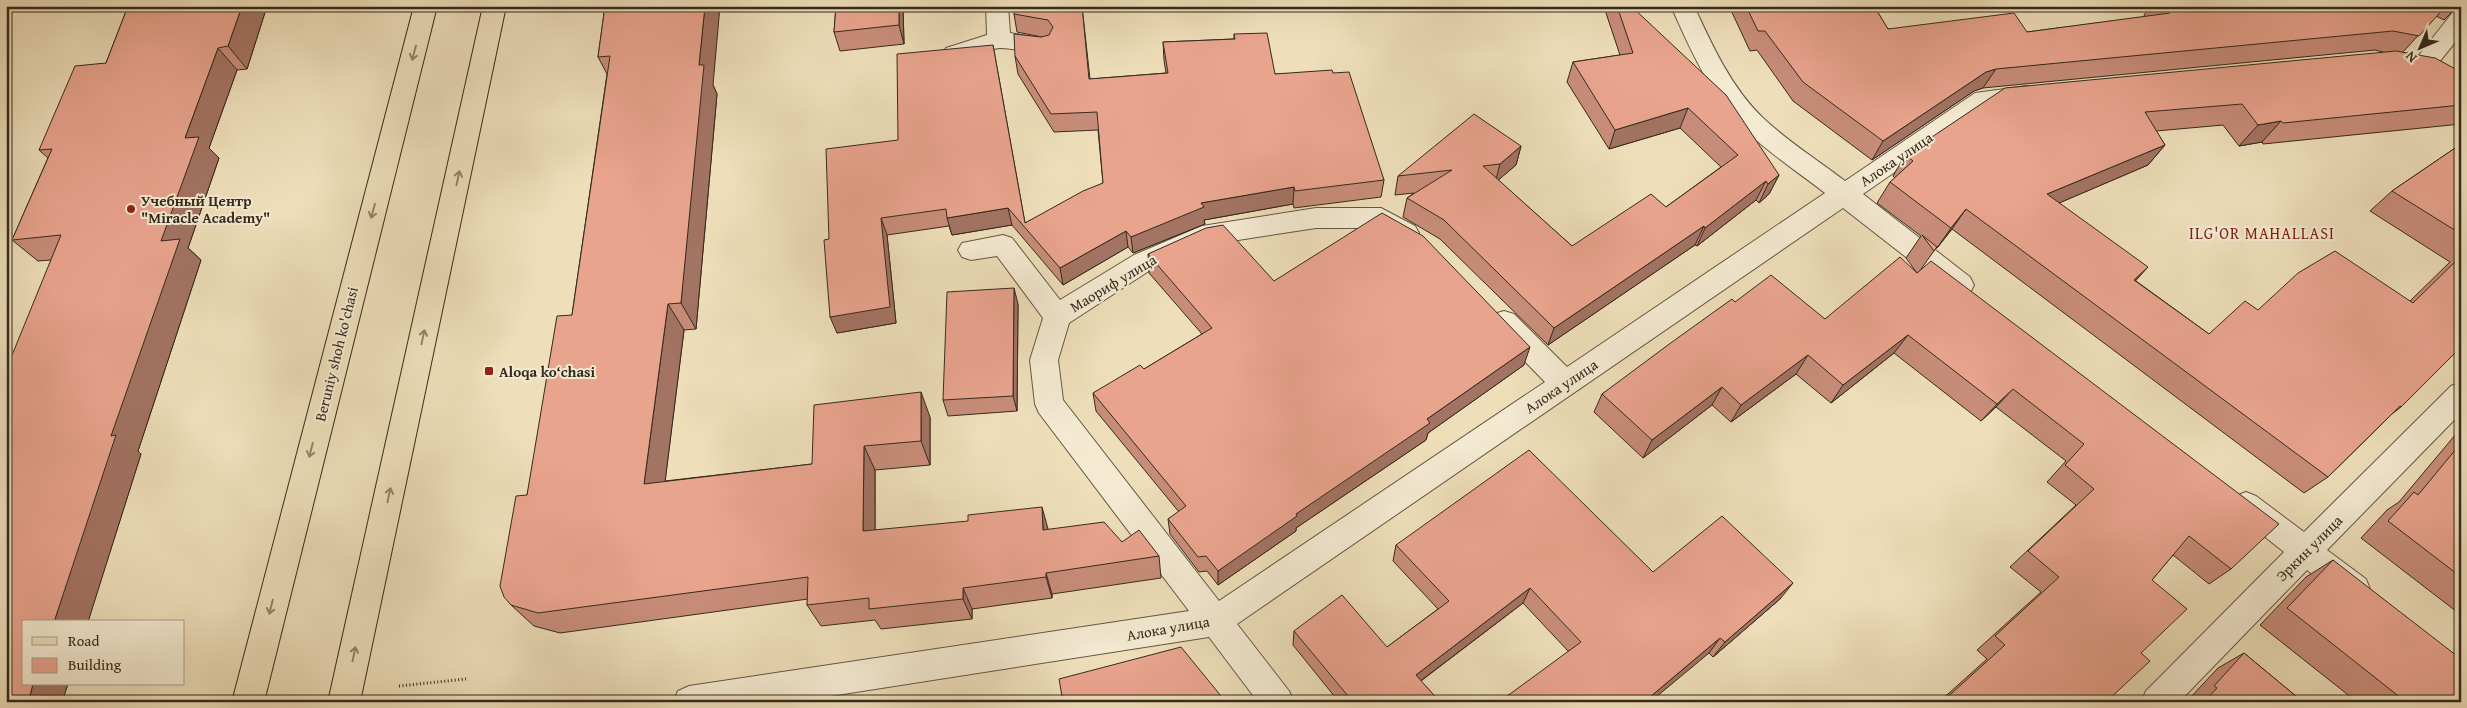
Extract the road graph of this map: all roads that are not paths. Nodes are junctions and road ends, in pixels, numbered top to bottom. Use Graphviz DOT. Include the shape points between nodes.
graph roads {
  1 [pos="426,6"];
  2 [pos="495,6"];
  3 [pos="997,6"];
  4 [pos="1682,6"];
  5 [pos="2461,18"];
  6 [pos="999,40"];
  7 [pos="1042,46"];
  8 [pos="954,54"];
  9 [pos="2393,65"];
  10 [pos="2420,70"];
  11 [pos="2444,83"];
  12 [pos="2052,92"];
  13 [pos="1843,194"];
  14 [pos="1430,248"];
  15 [pos="971,250"];
  16 [pos="1484,302"];
  17 [pos="1984,303"];
  18 [pos="1057,316"];
  19 [pos="1565,384"];
  20 [pos="2461,394"];
  21 [pos="2228,491"];
  22 [pos="2307,552"];
  23 [pos="2376,606"];
  24 [pos="1214,622"];
  25 [pos="248,702"];
  26 [pos="344,702"];
  27 [pos="689,702"];
  28 [pos="1278,702"];
  29 [pos="2157,702"];
  1 -- 25 [label="main road, Beruniy shoh ko'chasi, one-way"];
  26 -- 2 [label="main road, one-way"];
  3 -- 6 [label="street"];
  4 -- 13 [label="street" via="1710,64 1740,110"];
  5 -- 10 [label="street"];
  6 -- 7 [label="street"];
  6 -- 8 [label="street"];
  9 -- 10 [label="street"];
  10 -- 11 [label="street"];
  12 -- 13 [label="street, Алока улица" via="1984,99"];
  13 -- 17 [label="street"];
  13 -- 19 [label="street, Алока улица"];
  14 -- 18 [label="street, Маориф улица" via="1381,218 1316,218 1261,225 1202,236 1177,247 1144,262"];
  15 -- 18 [label="street" via="1003,245"];
  16 -- 19 [label="street"];
  18 -- 24 [label="street, Маориф улица" via="1044,360 1049,404"];
  19 -- 24 [label="street, Алока улица"];
  20 -- 22 [label="street, Эркин улица"];
  21 -- 22 [label="street"];
  22 -- 23 [label="street"];
  22 -- 29 [label="street, Эркин улица"];
  24 -- 27 [label="street, Алока улица"];
  24 -- 28 [label="street, Маориф улица"];
}
